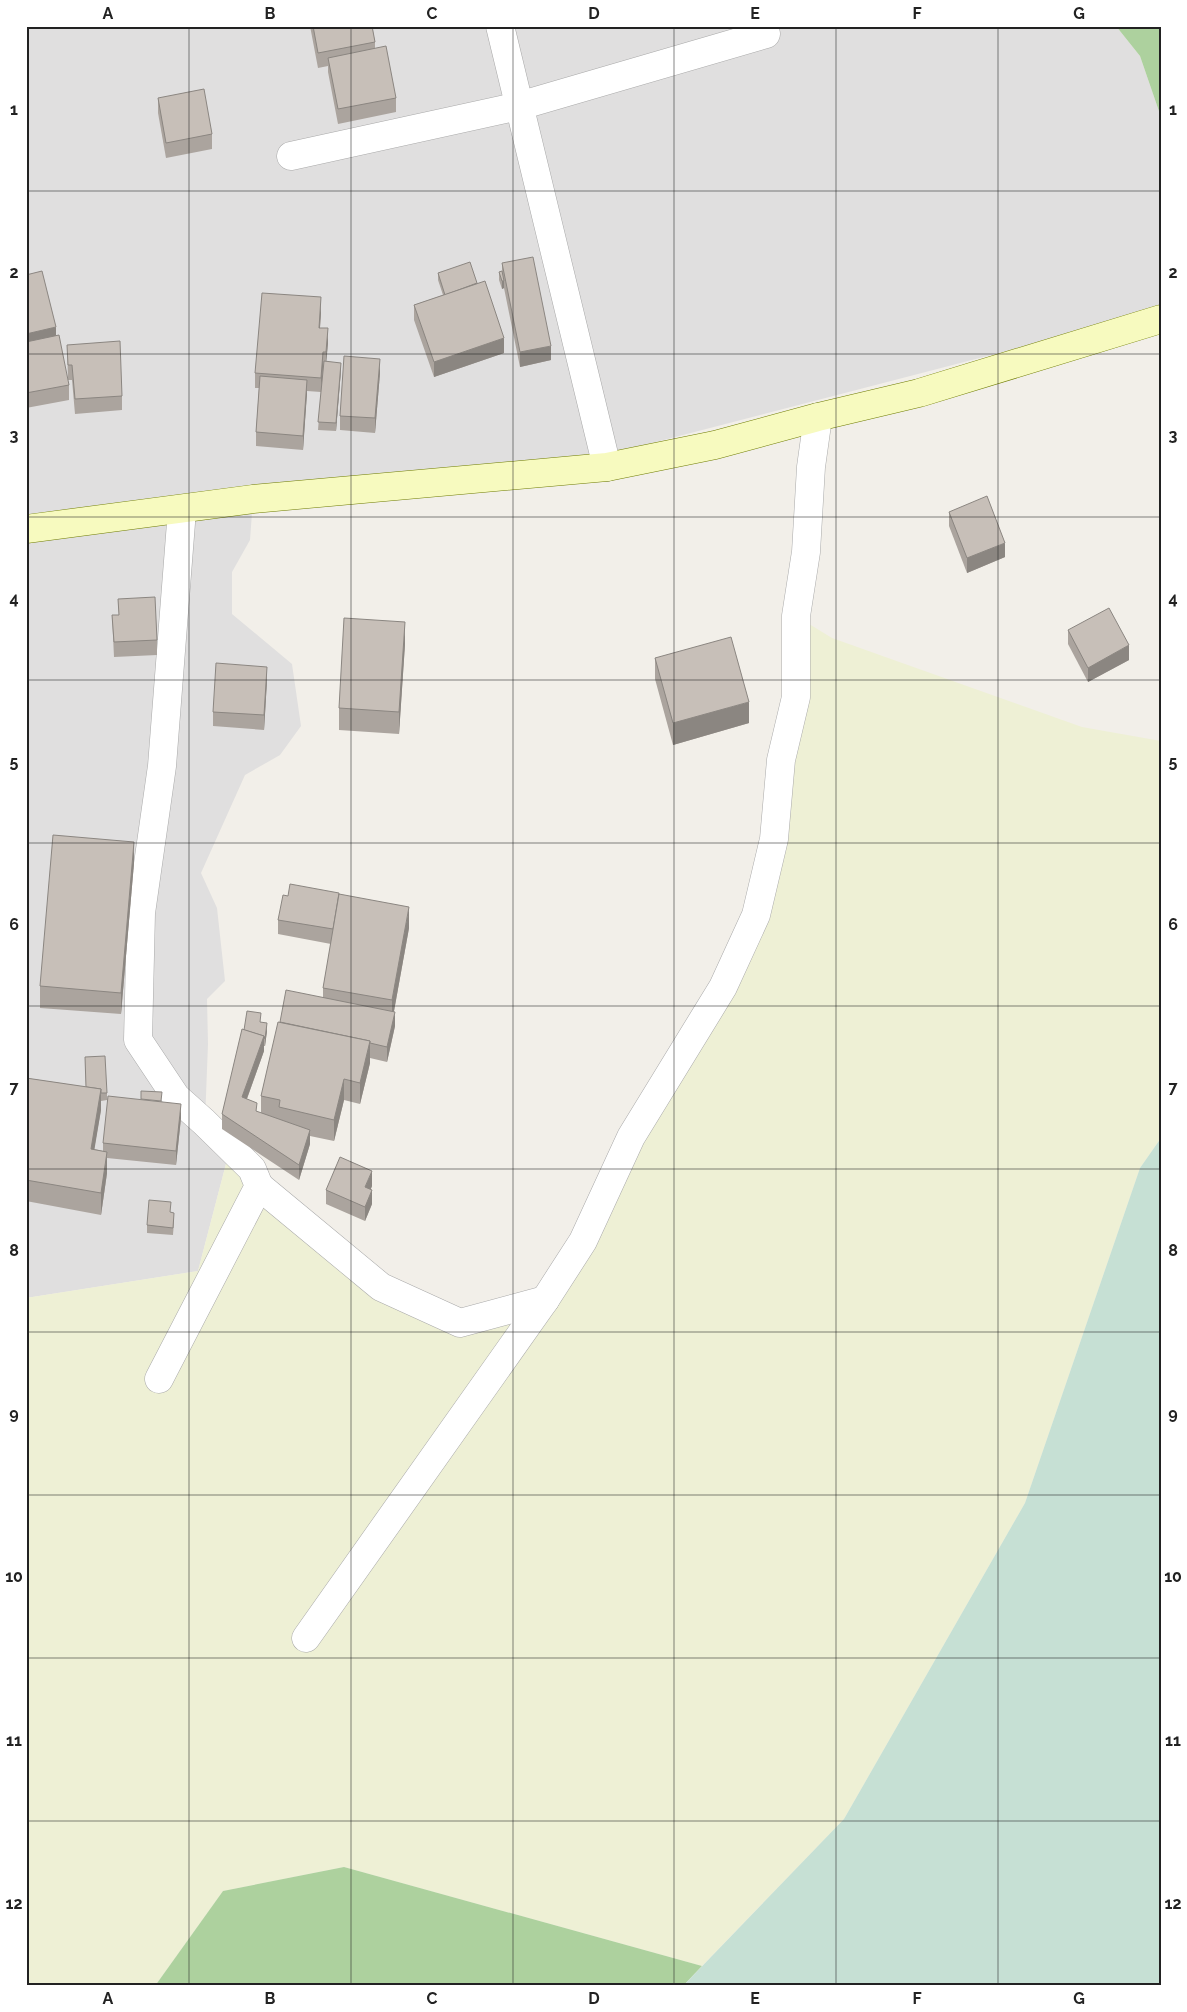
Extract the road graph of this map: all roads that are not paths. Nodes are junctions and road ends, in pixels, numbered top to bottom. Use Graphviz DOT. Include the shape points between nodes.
graph roads {
  1 [pos="500,26"];
  2 [pos="766,34"];
  3 [pos="519,106"];
  4 [pos="291,156"];
  5 [pos="1161,319"];
  6 [pos="818,417"];
  7 [pos="607,467"];
  8 [pos="182,510"];
  9 [pos="26,529"];
  10 [pos="258,1186"];
  11 [pos="545,1300"];
  12 [pos="159,1379"];
  13 [pos="306,1638"];
  1 -- 3 [label="street"];
  2 -- 3 [label="street"];
  3 -- 4 [label="street"];
  3 -- 7 [label="street"];
  5 -- 6 [label="main road" via="919,392"];
  6 -- 7 [label="main road" via="715,445"];
  6 -- 11 [label="street" via="811,467 806,552 796,616 796,697 781,760 774,839 756,915 723,987 631,1138 582,1241"];
  7 -- 8 [label="main road" via="263,498"];
  8 -- 9 [label="main road"];
  8 -- 10 [label="street" via="162,766 141,913 138,1040 176,1097 252,1169"];
  10 -- 11 [label="street" via="381,1287 460,1324"];
  10 -- 12 [label="street"];
  11 -- 13 [label="street"];
}
